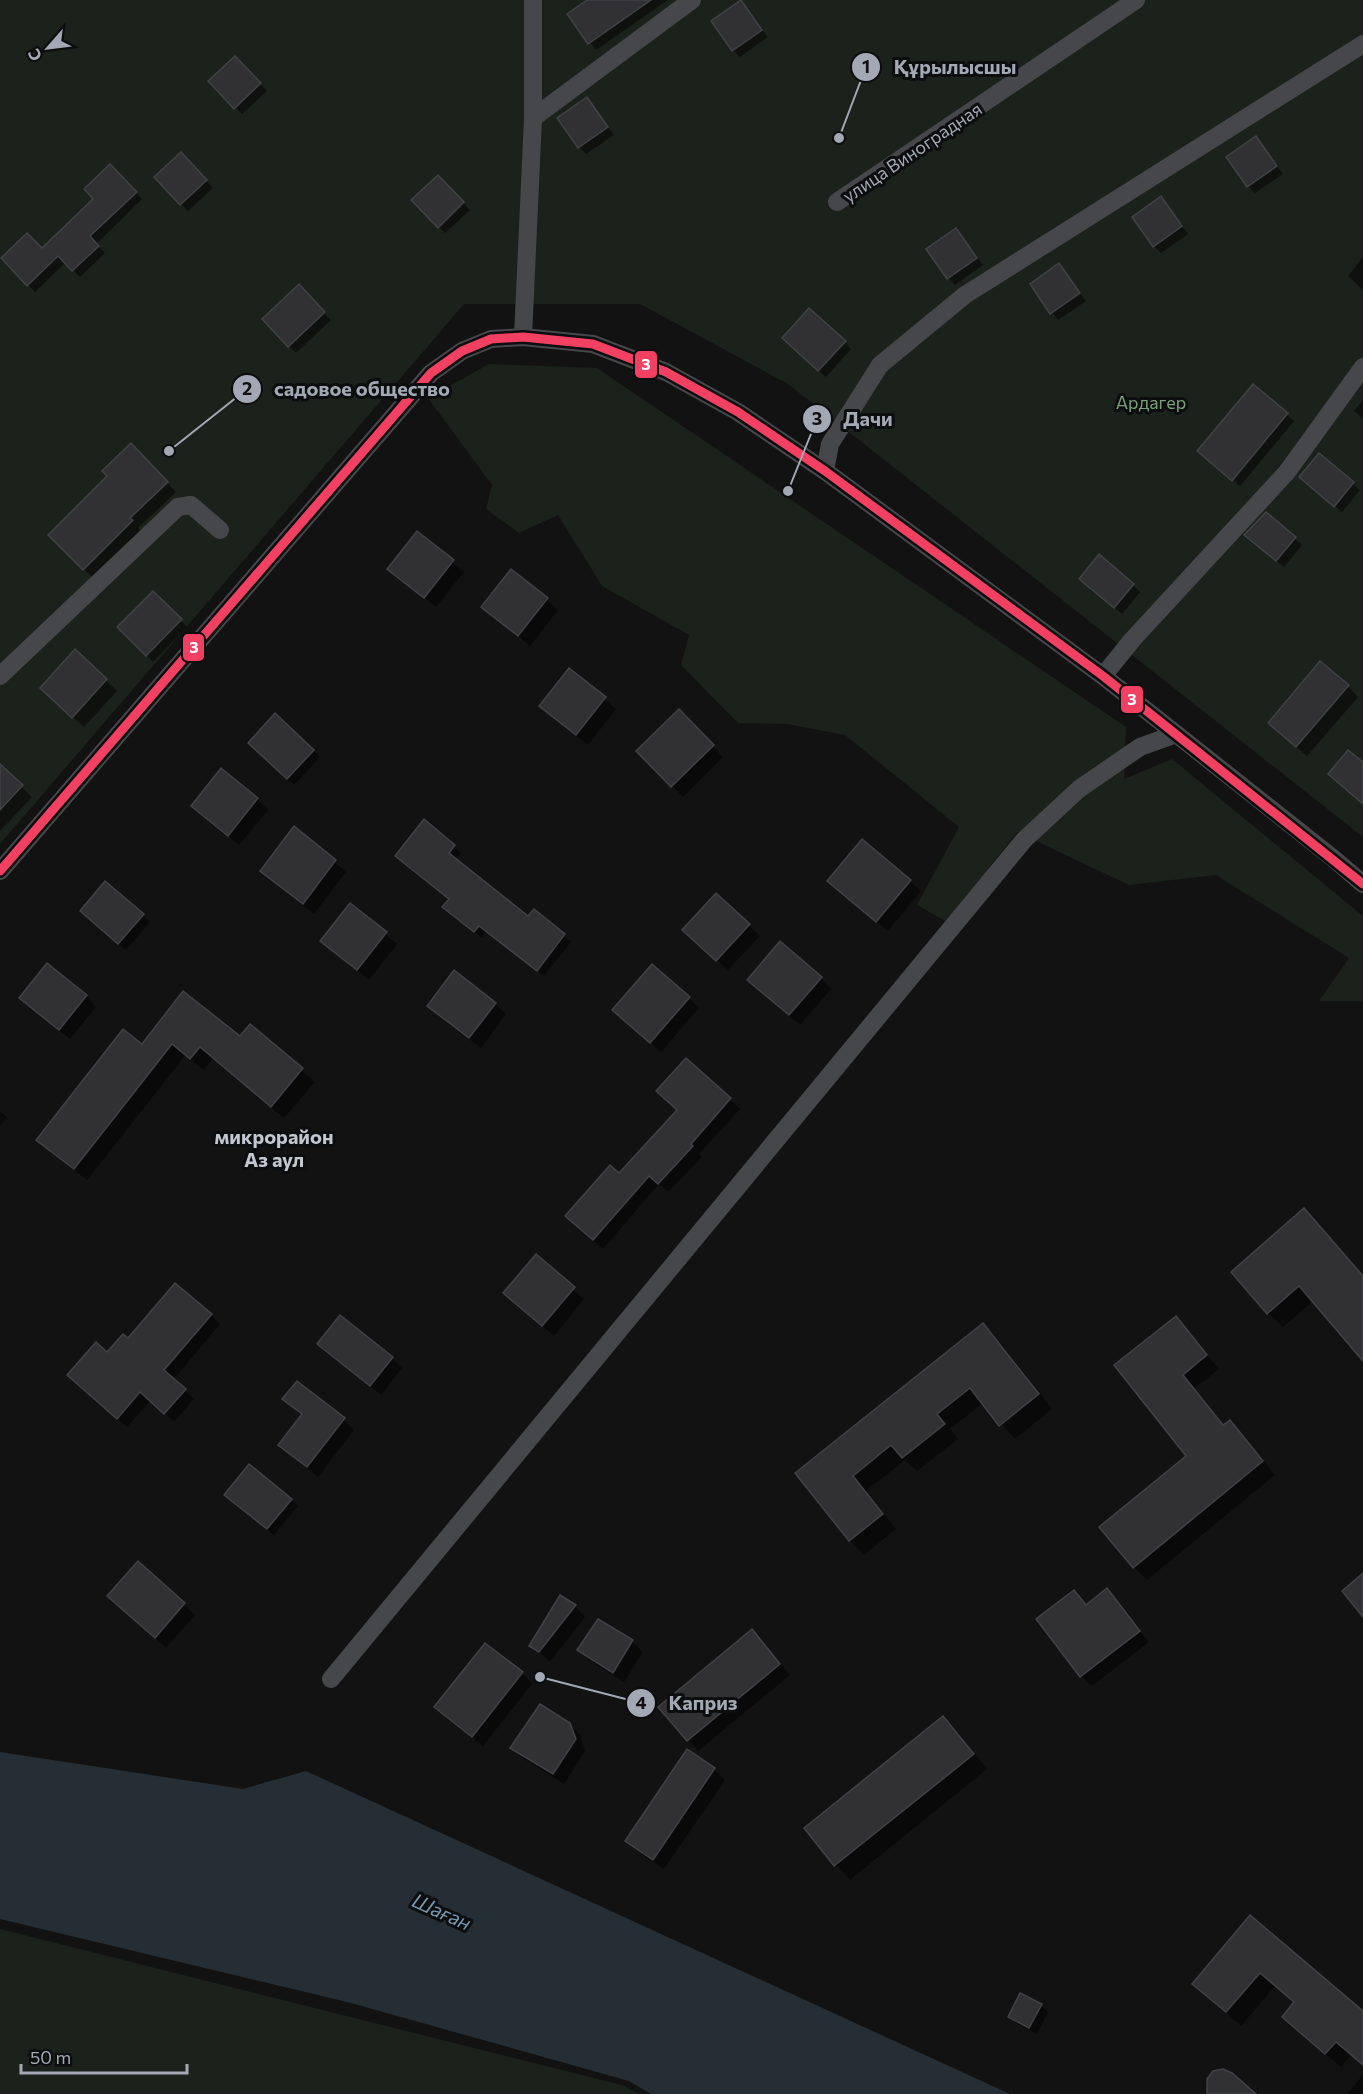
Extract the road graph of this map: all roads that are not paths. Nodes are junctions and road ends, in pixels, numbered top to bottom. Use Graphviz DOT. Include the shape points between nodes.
graph roads {
  1 [pos="533,0"];
  2 [pos="692,0"];
  3 [pos="1136,0"];
  4 [pos="1363,44"];
  5 [pos="533,117"];
  6 [pos="837,202"];
  7 [pos="524,336"];
  8 [pos="1363,367"];
  9 [pos="825,471"];
  10 [pos="220,530"];
  11 [pos="0,676"];
  12 [pos="1103,676"];
  13 [pos="1176,734"];
  14 [pos="0,871"];
  15 [pos="1363,884"];
  16 [pos="331,1679"];
  1 -- 5 [label="street"];
  2 -- 5 [label="street"];
  3 -- 6 [label="street, улица Виноградная"];
  4 -- 9 [label="street" via="965,295 880,365 830,444"];
  5 -- 7 [label="street"];
  7 -- 9 [label="street" via="593,344 666,372 738,412"];
  7 -- 14 [label="street" via="492,339 462,351 431,373"];
  8 -- 12 [label="street" via="1287,472"];
  9 -- 12 [label="street"];
  10 -- 11 [label="street" via="191,505 178,507"];
  12 -- 13 [label="street"];
  13 -- 15 [label="street"];
  13 -- 16 [label="street" via="1140,747 1088,783 1024,840"];
}
